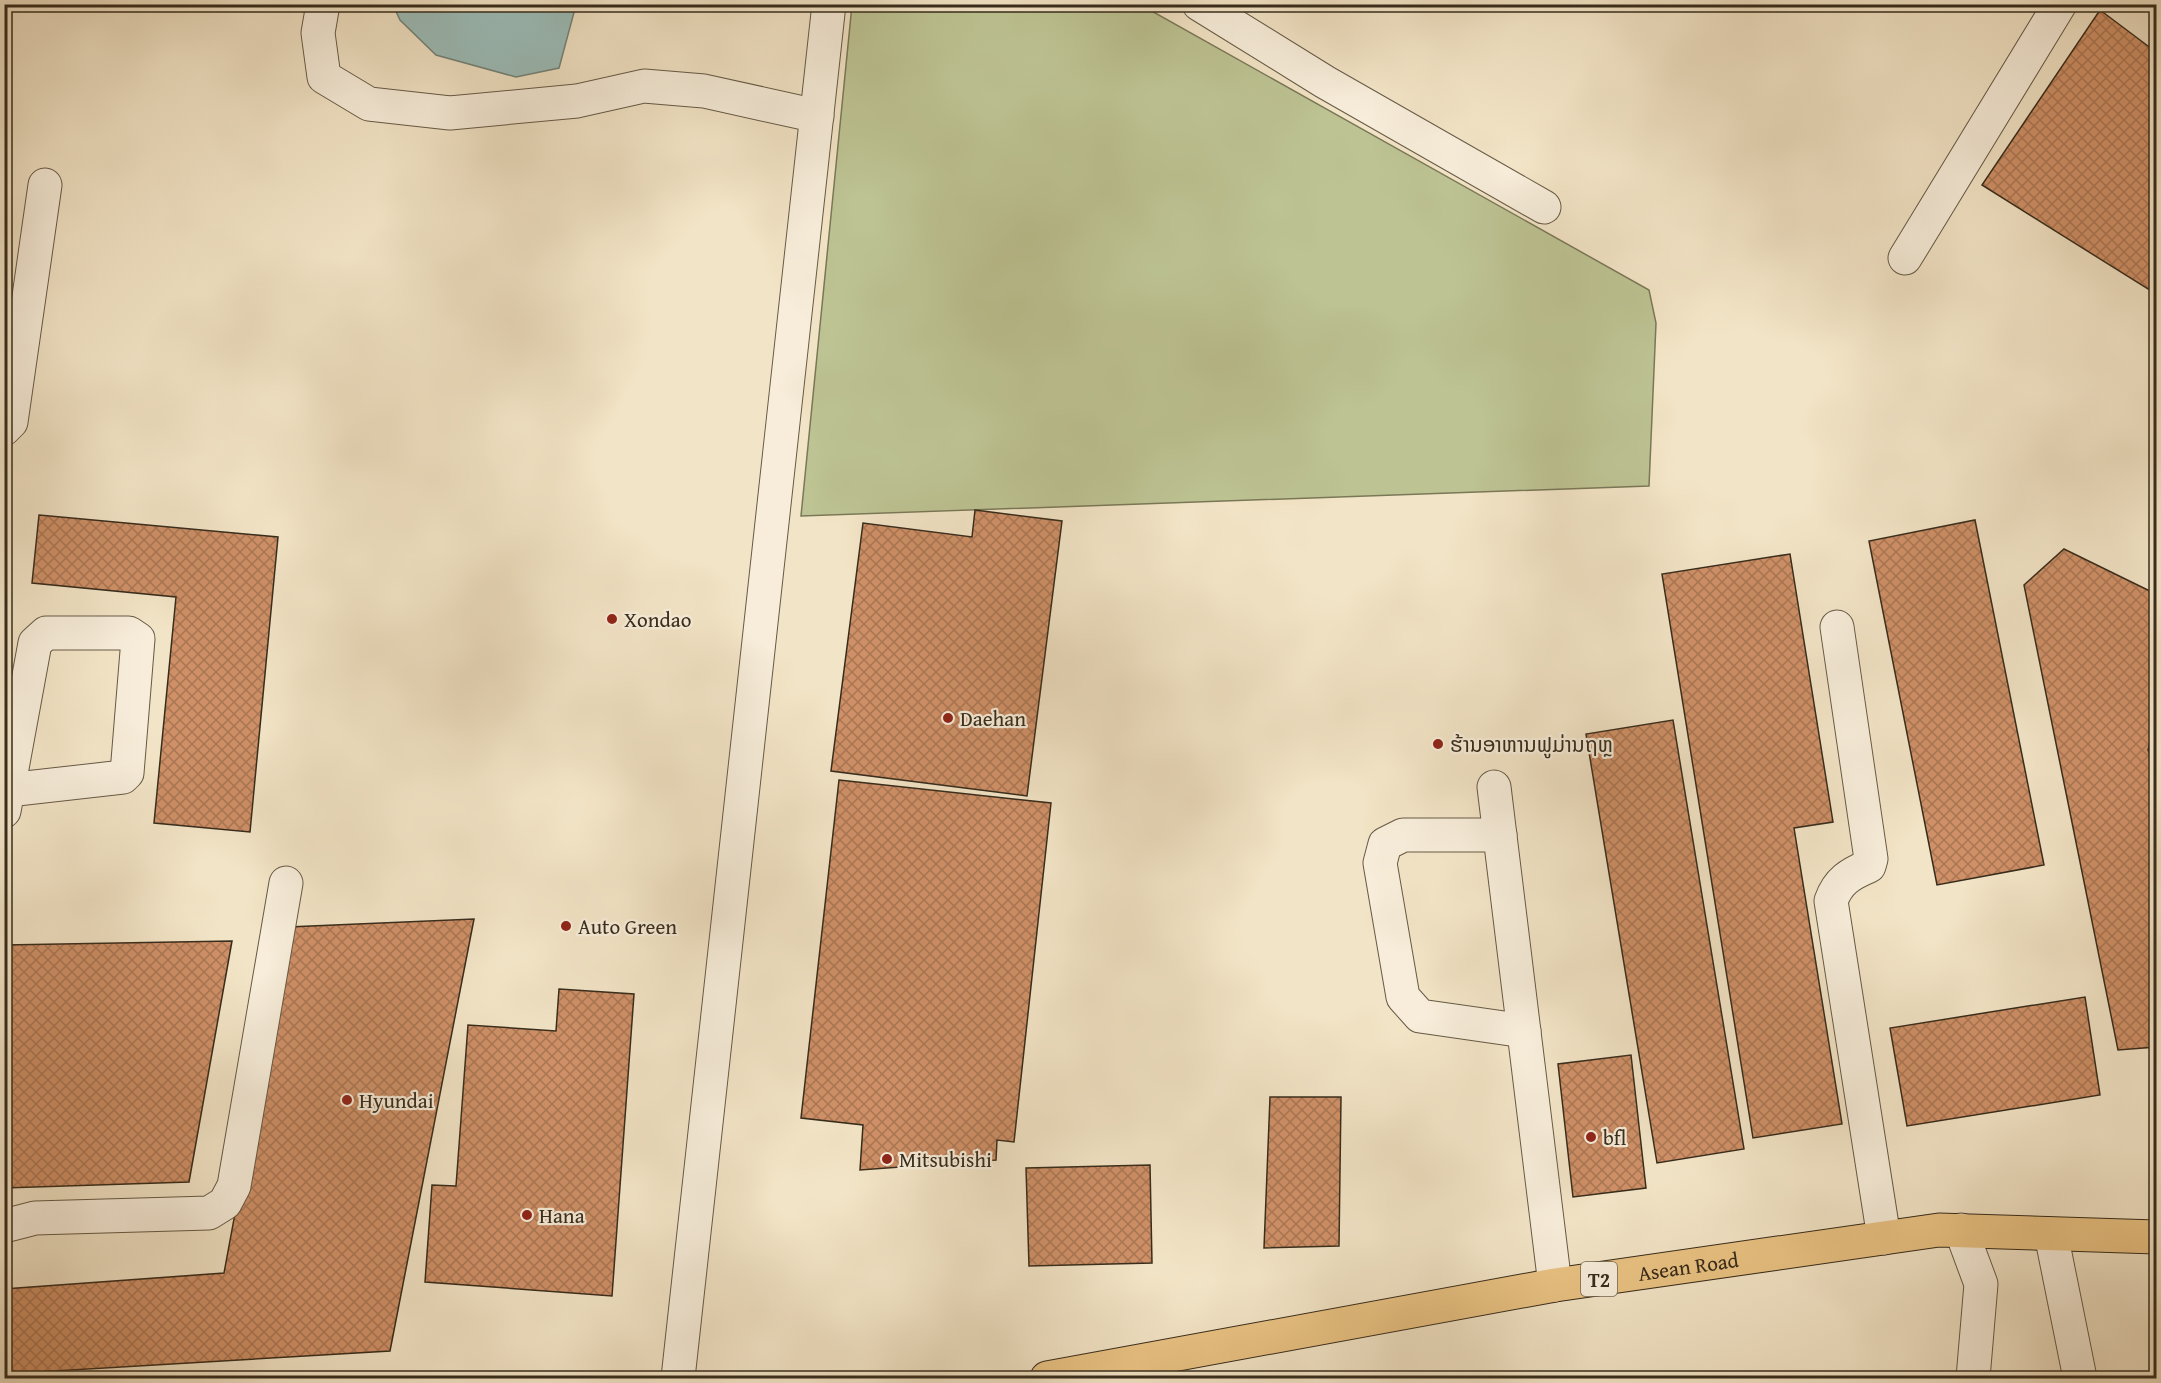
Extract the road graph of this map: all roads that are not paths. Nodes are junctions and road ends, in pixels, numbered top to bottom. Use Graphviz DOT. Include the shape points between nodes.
graph roads {
  1 [pos="323,4"];
  2 [pos="829,4"];
  3 [pos="1199,4"];
  4 [pos="2060,4"];
  5 [pos="817,116"];
  6 [pos="45,185"];
  7 [pos="1544,207"];
  8 [pos="1905,258"];
  9 [pos="4,429"];
  10 [pos="1838,627"];
  11 [pos="1494,787"];
  12 [pos="6,800"];
  13 [pos="1500,836"];
  14 [pos="286,883"];
  15 [pos="1524,1031"];
  16 [pos="4,1226"];
  17 [pos="1961,1230"];
  18 [pos="2051,1234"];
  19 [pos="2157,1237"];
  20 [pos="1884,1238"];
  21 [pos="1555,1285"];
  22 [pos="678,1378"];
  23 [pos="1047,1378"];
  24 [pos="1973,1378"];
  25 [pos="2080,1378"];
  1 -- 5 [label="street" via="318,33 324,78 369,104 450,113 577,101 644,86 704,92"];
  2 -- 5 [label="street"];
  3 -- 7 [label="street"];
  4 -- 8 [label="street"];
  5 -- 22 [label="street"];
  6 -- 9 [label="street" via="11,422"];
  10 -- 20 [label="street" via="1871,859 1869,866 1835,888 1831,901"];
  11 -- 13 [label="street"];
  12 -- 12 [label="street" via="38,638 46,633 135,635 138,639 127,773 123,777"];
  13 -- 15 [label="street"];
  13 -- 15 [label="street" via="1403,835 1385,844 1380,863 1403,997 1420,1016"];
  14 -- 16 [label="street" via="234,1186 225,1203 209,1213 35,1218"];
  15 -- 21 [label="street"];
  17 -- 18 [label="main road, Asean Road / T2"];
  17 -- 20 [label="main road, Asean Road / T2"];
  17 -- 24 [label="street" via="1981,1284"];
  18 -- 19 [label="main road, Asean Road / T2"];
  18 -- 25 [label="street"];
  20 -- 21 [label="main road, Asean Road / T2"];
  21 -- 23 [label="main road, Asean Road / T2"];
}
